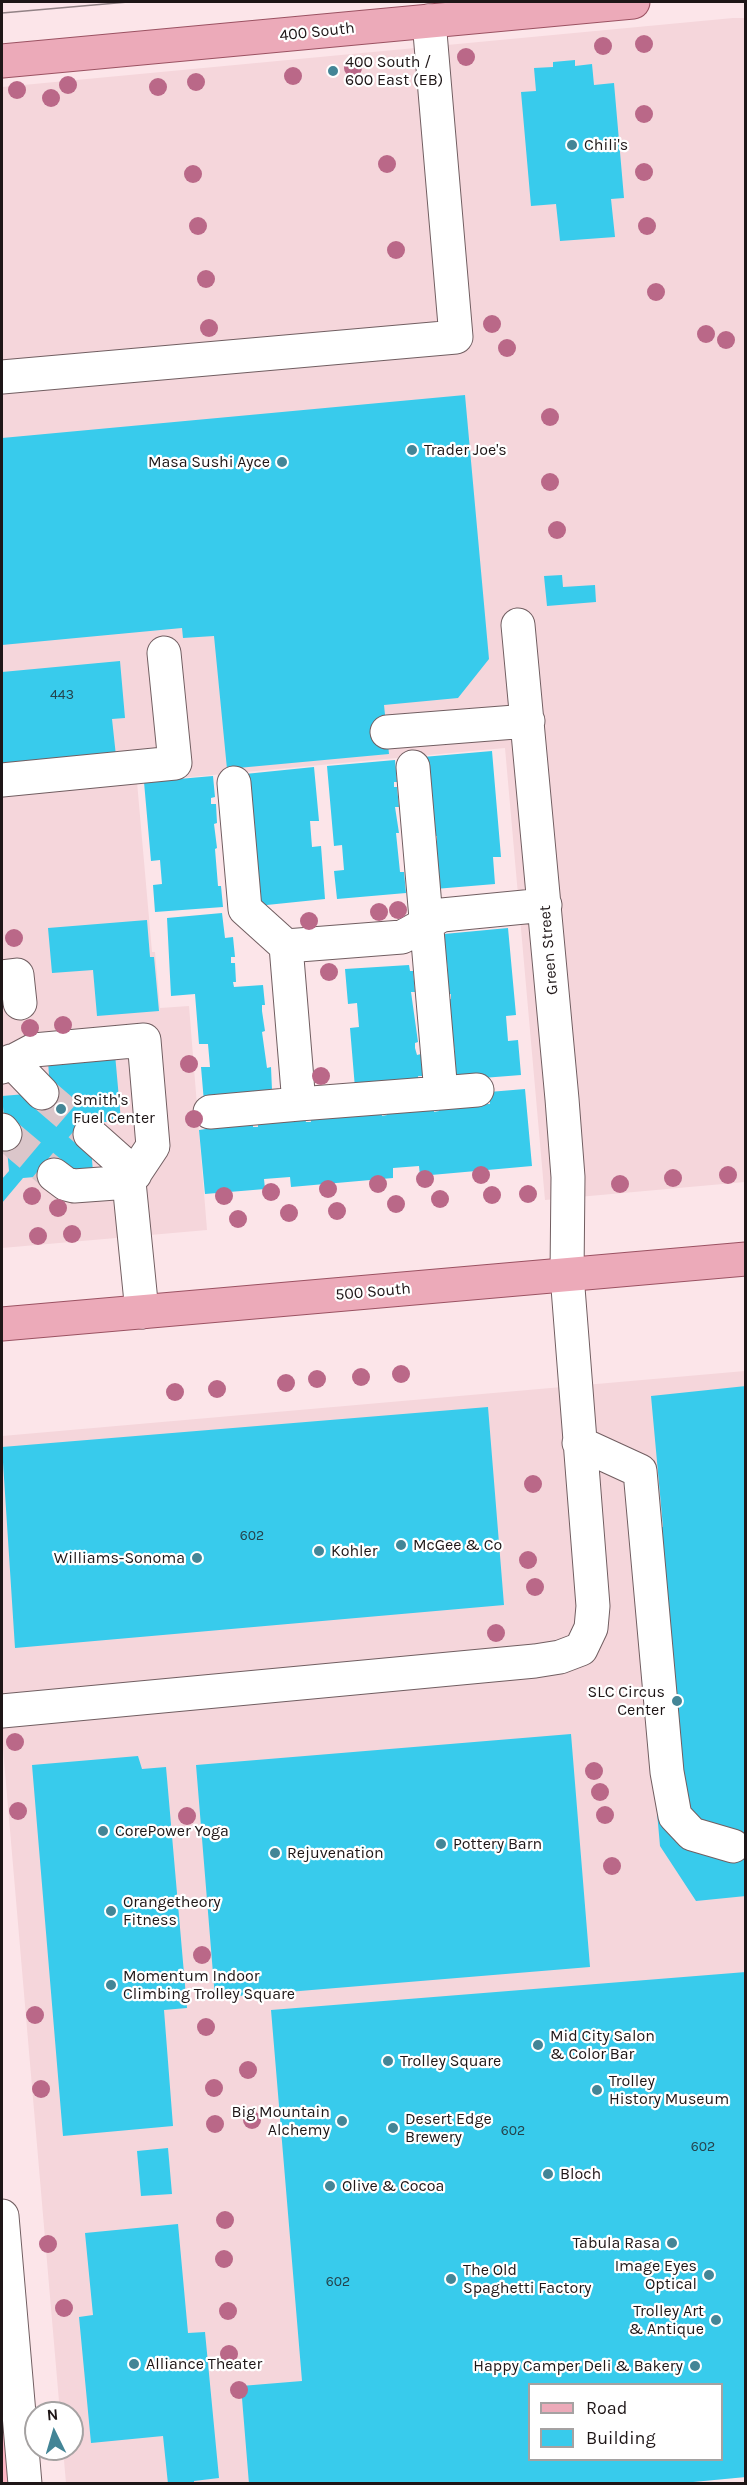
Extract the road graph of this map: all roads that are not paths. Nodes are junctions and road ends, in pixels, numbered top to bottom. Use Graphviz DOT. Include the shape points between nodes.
graph roads {
  1 [pos="633,2"];
  2 [pos="429,21"];
  3 [pos="2,61"];
  4 [pos="2,377"];
  5 [pos="518,625"];
  6 [pos="164,653"];
  7 [pos="528,721"];
  8 [pos="387,732"];
  9 [pos="412,767"];
  10 [pos="2,780"];
  11 [pos="234,783"];
  12 [pos="545,905"];
  13 [pos="426,924"];
  14 [pos="286,946"];
  15 [pos="2,977"];
  16 [pos="20,1003"];
  17 [pos="6,1064"];
  18 [pos="477,1089"];
  19 [pos="42,1093"];
  20 [pos="441,1093"];
  21 [pos="299,1104"];
  22 [pos="210,1112"];
  23 [pos="90,1134"];
  24 [pos="54,1175"];
  25 [pos="132,1178"];
  26 [pos="746,1259"];
  27 [pos="567,1275"];
  28 [pos="141,1312"];
  29 [pos="2,1324"];
  30 [pos="579,1443"];
  31 [pos="2,1711"];
  32 [pos="733,1846"];
  33 [pos="2,2216"];
  34 [pos="25,2484"];
  1 -- 2 [label="main road, 400 South"];
  2 -- 3 [label="main road, 400 South"];
  2 -- 4 [label="street" via="456,337"];
  5 -- 7 [label="street, Green Street"];
  6 -- 10 [label="street" via="175,763"];
  7 -- 8 [label="street"];
  7 -- 12 [label="street, Green Street"];
  9 -- 13 [label="street"];
  11 -- 14 [label="street" via="245,909"];
  12 -- 13 [label="street" via="442,915"];
  12 -- 27 [label="street, Green Street" via="568,1177"];
  13 -- 14 [label="street" via="402,937"];
  13 -- 20 [label="street"];
  14 -- 21 [label="street"];
  15 -- 16 [label="street" via="17,975"];
  17 -- 19 [label="street"];
  17 -- 25 [label="street" via="34,1050 144,1040 153,1146"];
  18 -- 20 [label="street"];
  20 -- 21 [label="street"];
  21 -- 22 [label="street"];
  23 -- 25 [label="street"];
  24 -- 25 [label="street" via="74,1186"];
  25 -- 28 [label="street"];
  26 -- 27 [label="main road, 500 South"];
  27 -- 28 [label="main road, 500 South"];
  27 -- 30 [label="street, Green Street"];
  28 -- 29 [label="main road, 500 South"];
  30 -- 31 [label="street, Green Street" via="593,1606 591,1628 581,1649 535,1661"];
  30 -- 32 [label="street" via="639,1471 667,1772 675,1815 692,1834"];
  33 -- 34 [label="street"];
}
